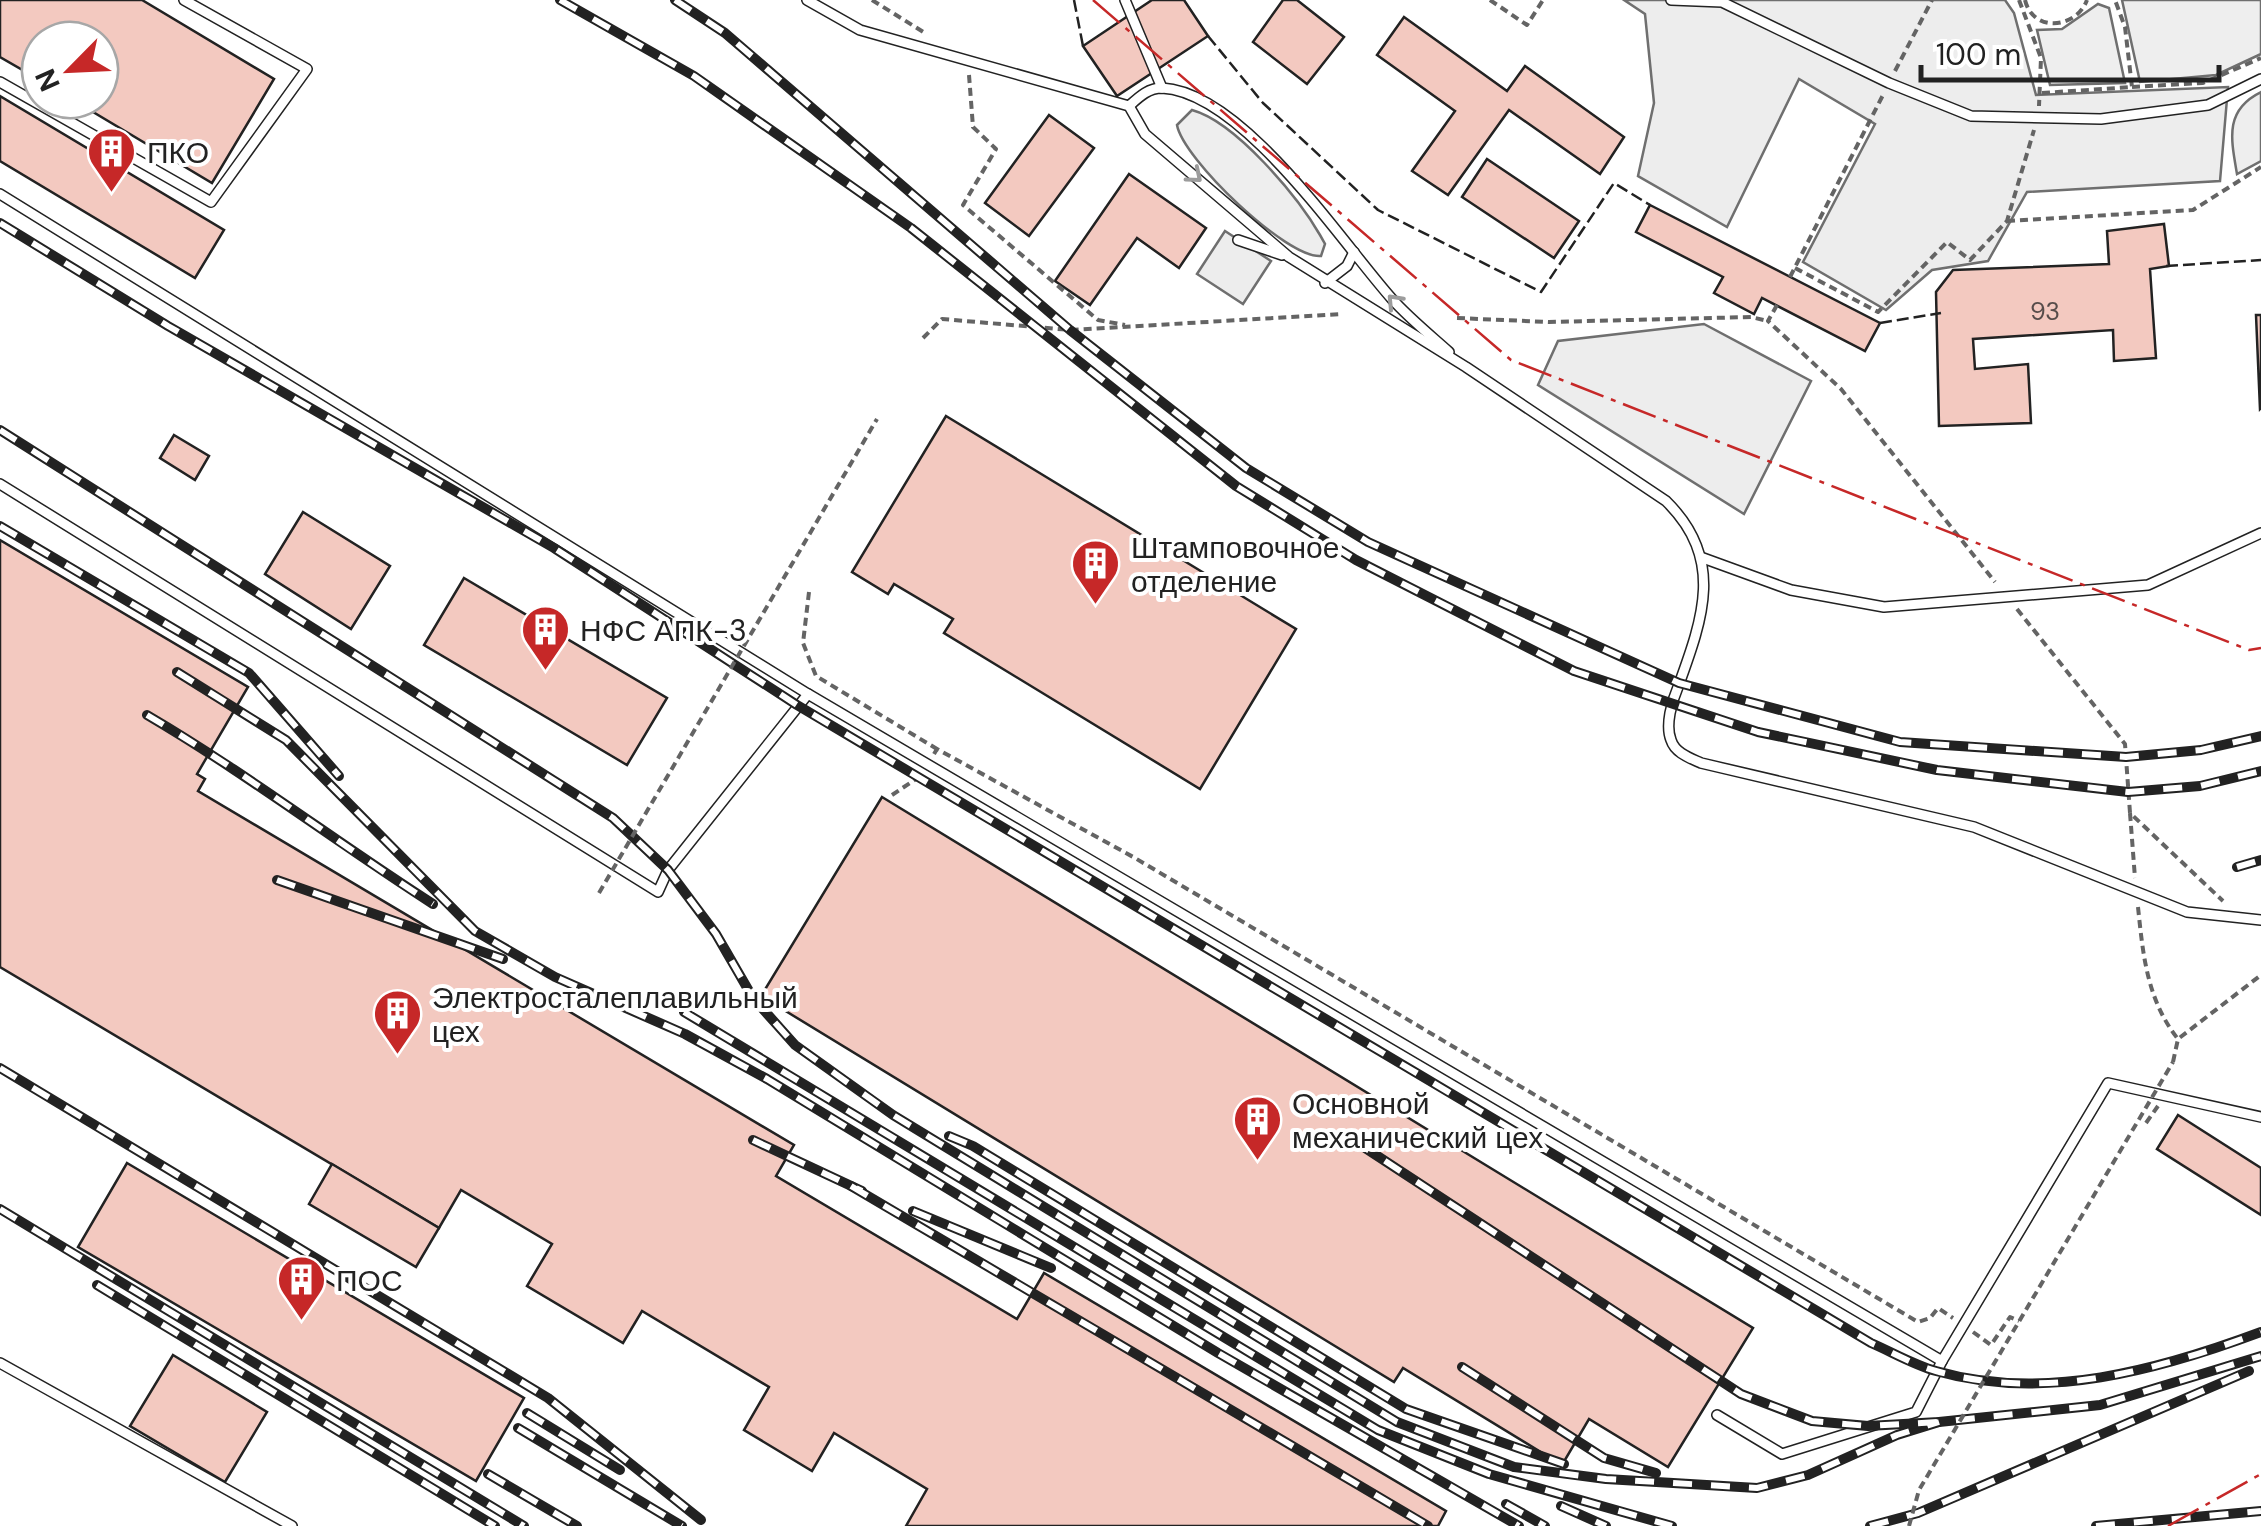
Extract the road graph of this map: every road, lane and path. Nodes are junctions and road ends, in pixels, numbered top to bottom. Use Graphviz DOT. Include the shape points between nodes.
graph roads {
  1 [pos="184,0"];
  2 [pos="807,0"];
  3 [pos="872,0"];
  4 [pos="1125,0"];
  5 [pos="1490,0"];
  6 [pos="1544,0"];
  7 [pos="1671,0"];
  8 [pos="1932,0"];
  9 [pos="2022,0"];
  10 [pos="2087,0"];
  11 [pos="2115,0"];
  12 [pos="2025,10"];
  13 [pos="934,38"];
  14 [pos="965,58"];
  15 [pos="2261,58"];
  16 [pos="2261,79"];
  17 [pos="0,82"];
  18 [pos="1889,83"];
  19 [pos="2132,87"];
  20 [pos="1162,88"];
  21 [pos="2042,92"];
  22 [pos="1129,106"];
  23 [pos="2036,117"];
  24 [pos="2261,167"];
  25 [pos="0,194"];
  26 [pos="2007,222"];
  27 [pos="1238,240"];
  28 [pos="1354,252"];
  29 [pos="1289,257"];
  30 [pos="1795,268"];
  31 [pos="1790,277"];
  32 [pos="1324,283"];
  33 [pos="1776,305"];
  34 [pos="1343,314"];
  35 [pos="1457,318"];
  36 [pos="1768,321"];
  37 [pos="1125,325"];
  38 [pos="923,338"];
  39 [pos="1466,367"];
  40 [pos="878,419"];
  41 [pos="0,484"];
  42 [pos="2261,533"];
  43 [pos="1703,558"];
  44 [pos="809,592"];
  45 [pos="2008,598"];
  46 [pos="808,694"];
  47 [pos="937,749"];
  48 [pos="928,765"];
  49 [pos="892,795"];
  50 [pos="2130,813"];
  51 [pos="599,893"];
  52 [pos="2136,893"];
  53 [pos="2227,903"];
  54 [pos="2261,920"];
  55 [pos="2261,975"];
  56 [pos="2178,1039"];
  57 [pos="2261,1117"];
  58 [pos="2019,1322"];
  59 [pos="1964,1326"];
  60 [pos="1942,1361"];
  61 [pos="0,1362"];
  62 [pos="1717,1415"];
  63 [pos="274,1521"];
  64 [pos="292,1526"];
  65 [pos="1908,1526"];
  1 -- 17 [label="lane" via="307,69 211,202"];
  2 -- 14 [label="lane" via="860,30"];
  3 -- 13 [label="path"];
  4 -- 20 [label="lane"];
  5 -- 6 [label="path" via="1527,25"];
  7 -- 18 [label="lane" via="1722,2"];
  8 -- 18 [label="path"];
  9 -- 12 [label="path"];
  10 -- 12 [label="path" via="2076,18 2060,24"];
  11 -- 19 [label="path"];
  12 -- 21 [label="path" via="2041,58"];
  14 -- 22 [label="lane"];
  14 -- 37 [label="path" via="973,128 996,149 963,205 1098,320"];
  15 -- 19 [label="path" via="2203,83"];
  16 -- 23 [label="lane" via="2208,106 2101,119"];
  18 -- 23 [label="lane" via="1971,116"];
  18 -- 30 [label="path"];
  19 -- 21 [label="path"];
  20 -- 22 [label="lane" via="1144,92"];
  20 -- 28 [label="lane" via="1200,100 1248,134"];
  21 -- 23 [label="path"];
  22 -- 29 [label="lane, one-way" via="1145,134"];
  23 -- 26 [label="path"];
  24 -- 26 [label="path" via="2193,210"];
  25 -- 46 [label="lane"];
  26 -- 30 [label="path" via="1970,260 1947,242 1878,312"];
  27 -- 29 [label="lane"];
  28 -- 32 [label="lane"];
  39 -- 28 [label="lane, one-way" via="1394,302"];
  29 -- 32 [label="lane"];
  30 -- 31 [label="path"];
  32 -- 39 [label="lane"];
  33 -- 36 [label="path"];
  34 -- 37 [label="path"];
  35 -- 36 [label="path"];
  36 -- 45 [label="path" via="1841,389"];
  37 -- 38 [label="path" via="1070,330 942,319"];
  39 -- 43 [label="lane" via="1666,501 1687,522"];
  40 -- 51 [label="path, bridge"];
  41 -- 46 [label="lane" via="658,892 668,870"];
  42 -- 45 [label="lane" via="2148,586"];
  43 -- 45 [label="lane" via="1791,590 1884,607"];
  43 -- 52 [label="lane" via="1702,618 1671,704 1670,739 1680,753 1974,827"];
  44 -- 47 [label="path" via="803,643 816,676"];
  45 -- 50 [label="path" via="2125,744"];
  46 -- 48 [label="lane"];
  47 -- 48 [label="path"];
  47 -- 59 [label="path" via="1135,858 1918,1322 1938,1308"];
  48 -- 49 [label="path"];
  48 -- 60 [label="lane"];
  50 -- 52 [label="path"];
  50 -- 53 [label="path"];
  52 -- 54 [label="lane" via="2186,912"];
  52 -- 56 [label="path" via="2147,978"];
  55 -- 56 [label="path"];
  56 -- 58 [label="path, bridge" via="2173,1062"];
  57 -- 59 [label="lane" via="2108,1083"];
  58 -- 59 [label="path" via="2010,1317 1991,1345"];
  58 -- 65 [label="path, bridge" via="1919,1490"];
  59 -- 60 [label="lane"];
  60 -- 62 [label="lane" via="1916,1412 1782,1454"];
  61 -- 63 [label="lane"];
  63 -- 64 [label="lane"];
}
